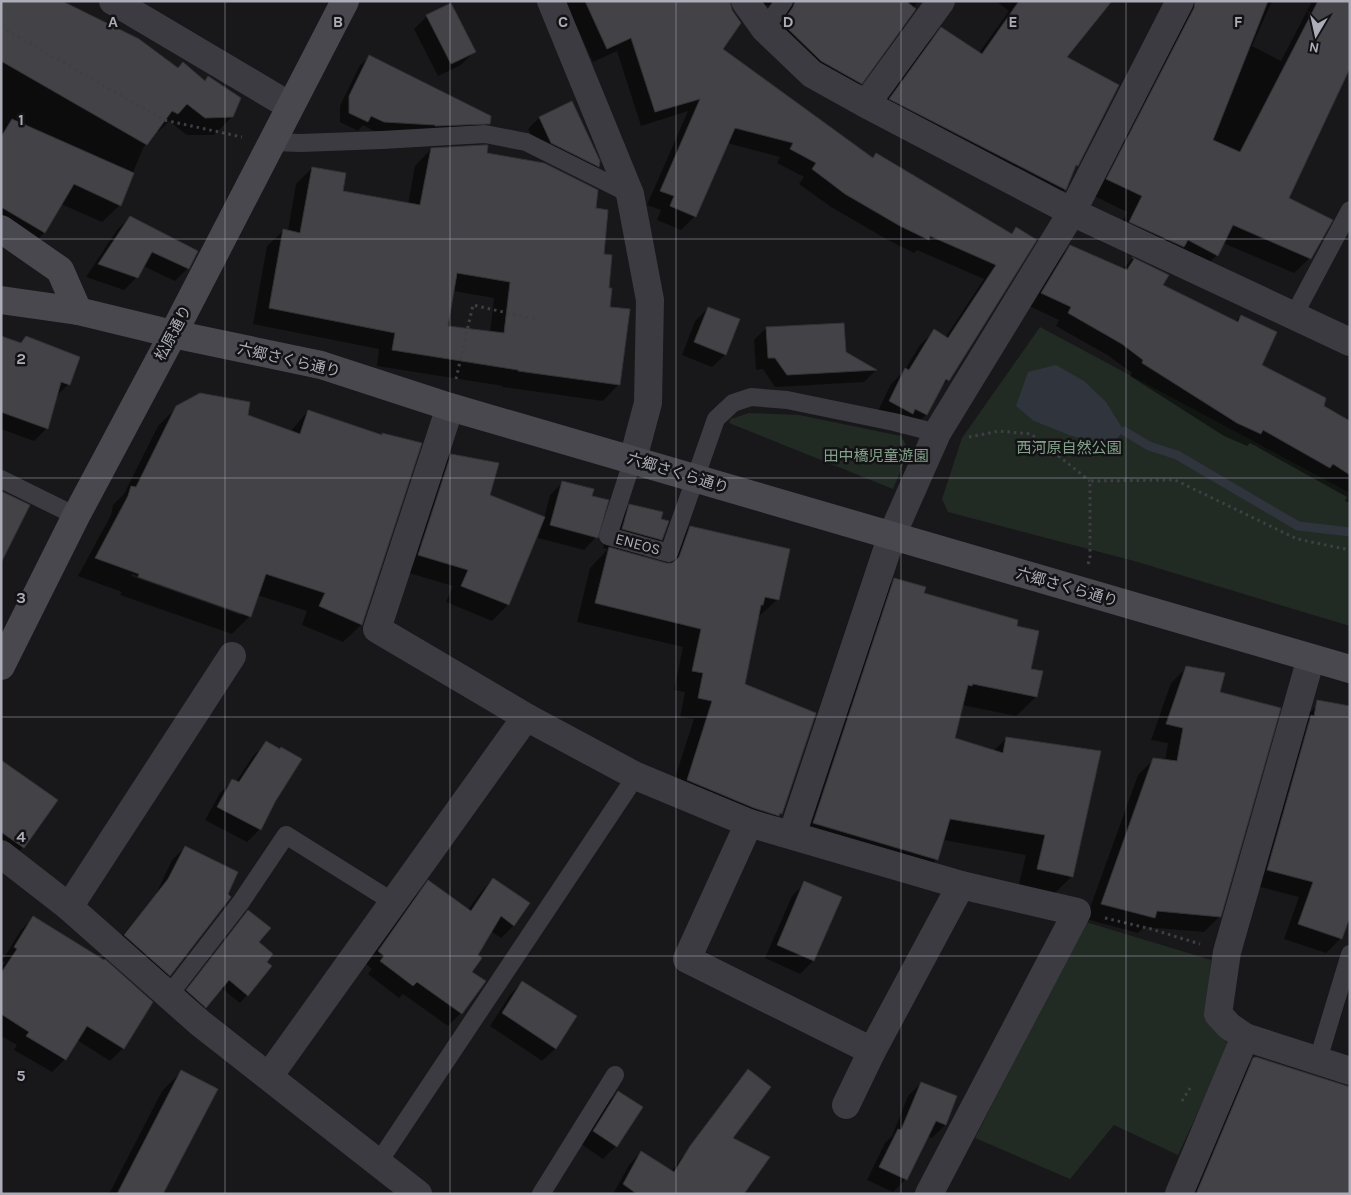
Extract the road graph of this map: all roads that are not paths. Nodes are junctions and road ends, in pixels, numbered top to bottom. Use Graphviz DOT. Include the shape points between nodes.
graph roads {
  1 [pos="113,1"];
  2 [pos="345,1"];
  3 [pos="551,1"];
  4 [pos="745,1"];
  5 [pos="784,1"];
  6 [pos="941,1"];
  7 [pos="1180,1"];
  8 [pos="765,28"];
  9 [pos="866,104"];
  10 [pos="290,106"];
  11 [pos="272,142"];
  12 [pos="630,194"];
  13 [pos="1350,210"];
  14 [pos="1072,212"];
  15 [pos="1,229"];
  16 [pos="1,300"];
  17 [pos="78,311"];
  18 [pos="1293,317"];
  19 [pos="173,334"];
  20 [pos="1350,342"];
  21 [pos="450,407"];
  22 [pos="937,433"];
  23 [pos="633,459"];
  24 [pos="694,478"];
  25 [pos="1,479"];
  26 [pos="76,516"];
  27 [pos="892,535"];
  28 [pos="232,656"];
  29 [pos="1311,658"];
  30 [pos="1,666"];
  31 [pos="1350,669"];
  32 [pos="526,717"];
  33 [pos="636,776"];
  34 [pos="749,823"];
  35 [pos="792,835"];
  36 [pos="1,854"];
  37 [pos="961,886"];
  38 [pos="393,902"];
  39 [pos="69,907"];
  40 [pos="1350,954"];
  41 [pos="169,995"];
  42 [pos="1245,1037"];
  43 [pos="872,1051"];
  44 [pos="1318,1060"];
  45 [pos="1350,1071"];
  46 [pos="615,1075"];
  47 [pos="269,1076"];
  48 [pos="846,1105"];
  49 [pos="378,1163"];
  50 [pos="418,1194"];
  51 [pos="541,1194"];
  52 [pos="929,1194"];
  53 [pos="1179,1194"];
  1 -- 10 [label="street"];
  2 -- 10 [label="main road, 松原通り"];
  3 -- 12 [label="street"];
  4 -- 8 [label="street"];
  5 -- 8 [label="lane"];
  6 -- 9 [label="street"];
  7 -- 14 [label="street"];
  8 -- 9 [label="street" via="812,74"];
  9 -- 14 [label="street"];
  10 -- 11 [label="main road, 松原通り"];
  11 -- 12 [label="lane" via="485,134 526,142"];
  11 -- 19 [label="main road, 松原通り"];
  12 -- 23 [label="street" via="650,300 648,403"];
  13 -- 18 [label="lane"];
  14 -- 18 [label="street"];
  14 -- 22 [label="street"];
  15 -- 17 [label="main road" via="60,270"];
  16 -- 17 [label="main road, 六郷さくら通り"];
  17 -- 19 [label="main road, 六郷さくら通り"];
  18 -- 20 [label="street"];
  19 -- 21 [label="main road, 六郷さくら通り" via="321,365"];
  19 -- 26 [label="main road, 松原通り"];
  21 -- 23 [label="main road, 六郷さくら通り"];
  21 -- 32 [label="street" via="376,629"];
  22 -- 24 [label="lane" via="787,400 751,397 733,403 716,419"];
  22 -- 27 [label="street"];
  23 -- 24 [label="main road, 六郷さくら通り"];
  23 -- 24 [label="lane, ENEOS" via="608,536 669,553"];
  24 -- 27 [label="main road, 六郷さくら通り"];
  25 -- 26 [label="lane"];
  26 -- 30 [label="main road, 松原通り"];
  27 -- 29 [label="main road, 六郷さくら通り"];
  27 -- 35 [label="street"];
  28 -- 39 [label="street"];
  29 -- 31 [label="main road, 六郷さくら通り"];
  29 -- 42 [label="street" via="1227,952 1218,1014"];
  32 -- 33 [label="street"];
  32 -- 38 [label="street"];
  33 -- 34 [label="street"];
  33 -- 49 [label="lane"];
  34 -- 35 [label="street"];
  34 -- 43 [label="street" via="687,959"];
  35 -- 37 [label="street"];
  36 -- 39 [label="street"];
  37 -- 43 [label="street"];
  37 -- 52 [label="street" via="1077,912"];
  38 -- 41 [label="lane" via="286,835 241,902"];
  38 -- 47 [label="street"];
  39 -- 41 [label="street"];
  40 -- 44 [label="lane"];
  41 -- 47 [label="street"];
  42 -- 44 [label="street"];
  42 -- 53 [label="street"];
  43 -- 48 [label="street"];
  44 -- 45 [label="street"];
  46 -- 51 [label="lane"];
  47 -- 49 [label="street"];
  49 -- 50 [label="street"];
}
